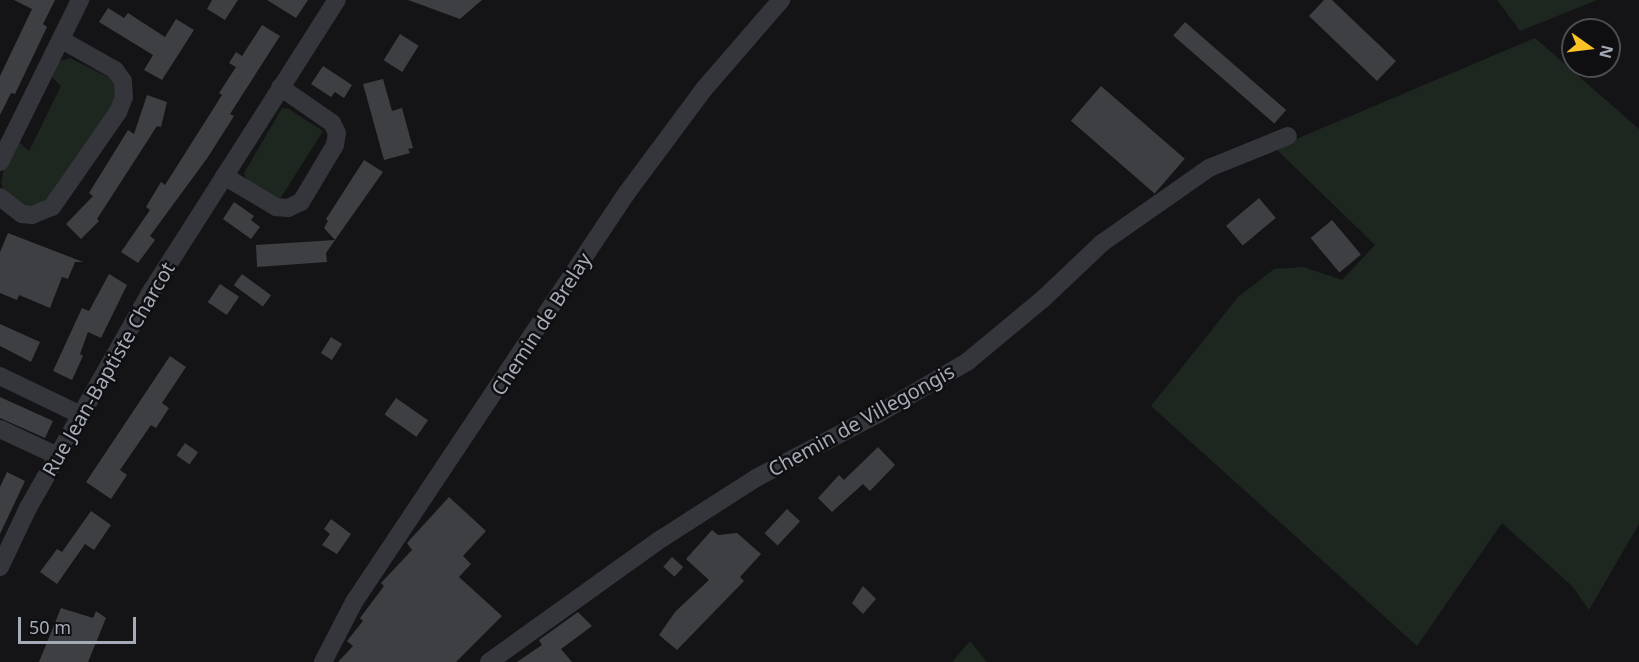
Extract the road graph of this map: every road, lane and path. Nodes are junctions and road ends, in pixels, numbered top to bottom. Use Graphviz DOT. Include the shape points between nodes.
graph roads {
  1 [pos="80,0"];
  2 [pos="337,0"];
  3 [pos="781,0"];
  4 [pos="62,40"];
  5 [pos="280,87"];
  6 [pos="1288,136"];
  7 [pos="0,162"];
  8 [pos="224,176"];
  9 [pos="0,197"];
  10 [pos="0,376"];
  11 [pos="81,415"];
  12 [pos="0,429"];
  13 [pos="58,456"];
  14 [pos="0,567"];
  15 [pos="323,662"];
  16 [pos="489,662"];
  1 -- 4 [label="street"];
  2 -- 5 [label="street, Rue Jean-Baptiste Charcot"];
  3 -- 15 [label="street, Chemin de Brelay" via="705,89 626,194 354,602"];
  4 -- 7 [label="street"];
  4 -- 9 [label="street" via="115,70 123,81 124,97 118,112 52,207 32,215 22,214"];
  5 -- 8 [label="street, Rue Jean-Baptiste Charcot"];
  5 -- 8 [label="street" via="332,123 337,133 335,145 301,202 288,208 276,207"];
  6 -- 16 [label="street, Chemin de Villegongis" via="1209,168 1102,243 967,362 878,414 756,477 661,539"];
  8 -- 11 [label="street, Rue Jean-Baptiste Charcot" via="152,290"];
  10 -- 11 [label="street"];
  11 -- 13 [label="street, Rue Jean-Baptiste Charcot"];
  12 -- 13 [label="street"];
  13 -- 14 [label="street, Rue Jean-Baptiste Charcot"];
}
